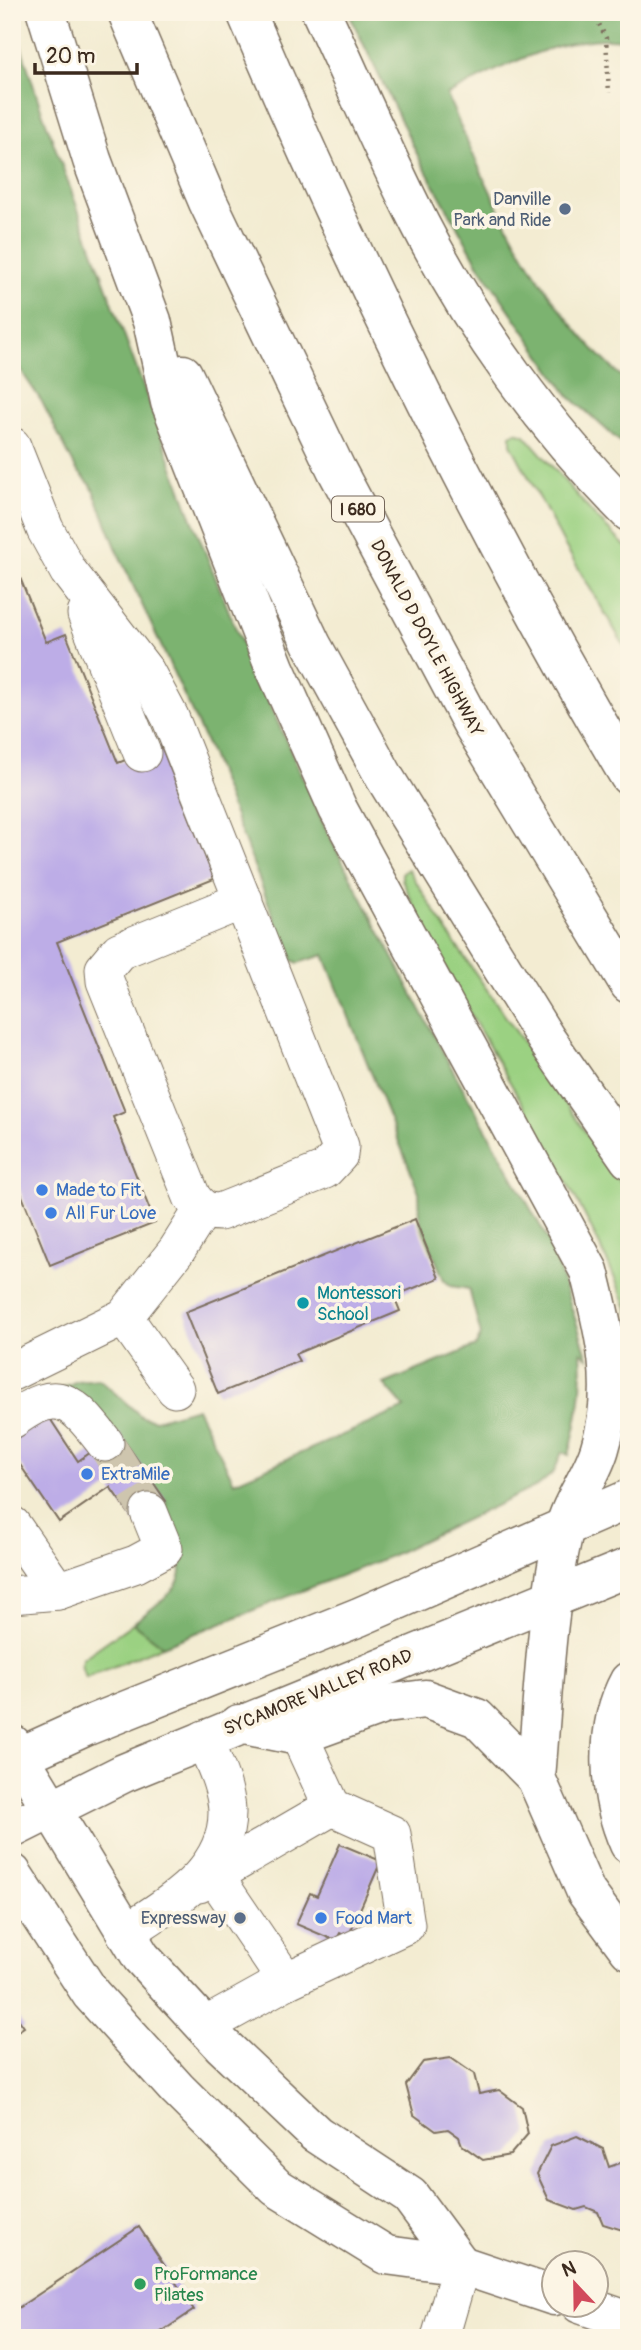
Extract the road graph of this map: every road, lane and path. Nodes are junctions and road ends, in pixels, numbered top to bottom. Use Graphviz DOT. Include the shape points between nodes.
graph roads {
  1 [pos="46,12"];
  2 [pos="128,12"];
  3 [pos="246,12"];
  4 [pos="321,12"];
  5 [pos="593,12"];
  6 [pos="609,93"];
  7 [pos="152,321"];
  8 [pos="12,446"];
  9 [pos="629,512"];
  10 [pos="68,571"];
  11 [pos="142,753"];
  12 [pos="629,776"];
  13 [pos="244,900"];
  14 [pos="629,984"];
  15 [pos="629,1158"];
  16 [pos="203,1209"];
  17 [pos="124,1317"];
  18 [pos="16,1359"];
  19 [pos="175,1389"];
  20 [pos="12,1420"];
  21 [pos="105,1443"];
  22 [pos="628,1499"];
  23 [pos="149,1513"];
  24 [pos="12,1525"];
  25 [pos="565,1527"];
  26 [pos="629,1567"];
  27 [pos="58,1591"];
  28 [pos="12,1595"];
  29 [pos="552,1597"];
  30 [pos="629,1681"];
  31 [pos="292,1721"];
  32 [pos="204,1739"];
  33 [pos="15,1753"];
  34 [pos="536,1778"];
  35 [pos="332,1807"];
  36 [pos="50,1808"];
  37 [pos="12,1829"];
  38 [pos="629,1844"];
  39 [pos="12,1873"];
  40 [pos="202,1882"];
  41 [pos="125,1933"];
  42 [pos="629,1950"];
  43 [pos="286,1981"];
  44 [pos="205,2026"];
  45 [pos="461,2265"];
  46 [pos="540,2291"];
  47 [pos="610,2315"];
  48 [pos="629,2321"];
  49 [pos="440,2338"];
  1 -- 7 [label="main road" via="92,160"];
  2 -- 14 [label="main road, DONALD D DOYLE HIGHWAY / I 680" via="208,202 336,469 472,724"];
  3 -- 12 [label="main road" via="306,152 432,417 566,670"];
  4 -- 9 [label="main road" via="421,225 460,293 549,424"];
  5 -- 6 [label="path" via="606,38"];
  7 -- 15 [label="main road" via="195,395 312,645 385,778 538,1027"];
  7 -- 25 [label="main road" via="170,402 275,668 338,809 589,1270 607,1337 610,1398 600,1448"];
  8 -- 10 [label="street" via="45,529"];
  10 -- 11 [label="street"];
  10 -- 13 [label="street" via="146,672 170,717"];
  13 -- 16 [label="street" via="119,951 104,970 188,1185"];
  13 -- 16 [label="street" via="340,1146 339,1155 325,1170 220,1212"];
  16 -- 17 [label="street"];
  17 -- 18 [label="street"];
  17 -- 19 [label="street"];
  20 -- 21 [label="street" via="48,1399 61,1400"];
  22 -- 25 [label="main road"];
  23 -- 27 [label="street" via="164,1549 136,1564"];
  24 -- 27 [label="street"];
  25 -- 29 [label="main road"];
  25 -- 33 [label="main road" via="359,1617"];
  26 -- 29 [label="main road, SYCAMORE VALLEY ROAD"];
  27 -- 28 [label="street"];
  29 -- 31 [label="main road, SYCAMORE VALLEY ROAD"];
  29 -- 34 [label="main road"];
  30 -- 38 [label="main road" via="612,1736 613,1789"];
  31 -- 32 [label="main road, SYCAMORE VALLEY ROAD" via="239,1724"];
  31 -- 34 [label="main road" via="425,1699 477,1717"];
  31 -- 35 [label="street"];
  32 -- 36 [label="main road, SYCAMORE VALLEY ROAD"];
  32 -- 40 [label="street" via="227,1811 219,1852"];
  33 -- 36 [label="main road"];
  34 -- 42 [label="main road" via="586,1892"];
  35 -- 40 [label="street"];
  35 -- 43 [label="street" via="392,1834 406,1926"];
  36 -- 37 [label="main road, SYCAMORE VALLEY ROAD"];
  36 -- 41 [label="main road"];
  39 -- 45 [label="main road" via="91,1994 177,2089 276,2187 386,2255"];
  40 -- 41 [label="street"];
  40 -- 43 [label="street"];
  41 -- 44 [label="main road" via="141,1957"];
  43 -- 44 [label="street"];
  44 -- 45 [label="main road" via="316,2134 410,2196"];
  45 -- 46 [label="main road"];
  45 -- 49 [label="street"];
  47 -- 48 [label="main road"];
}
